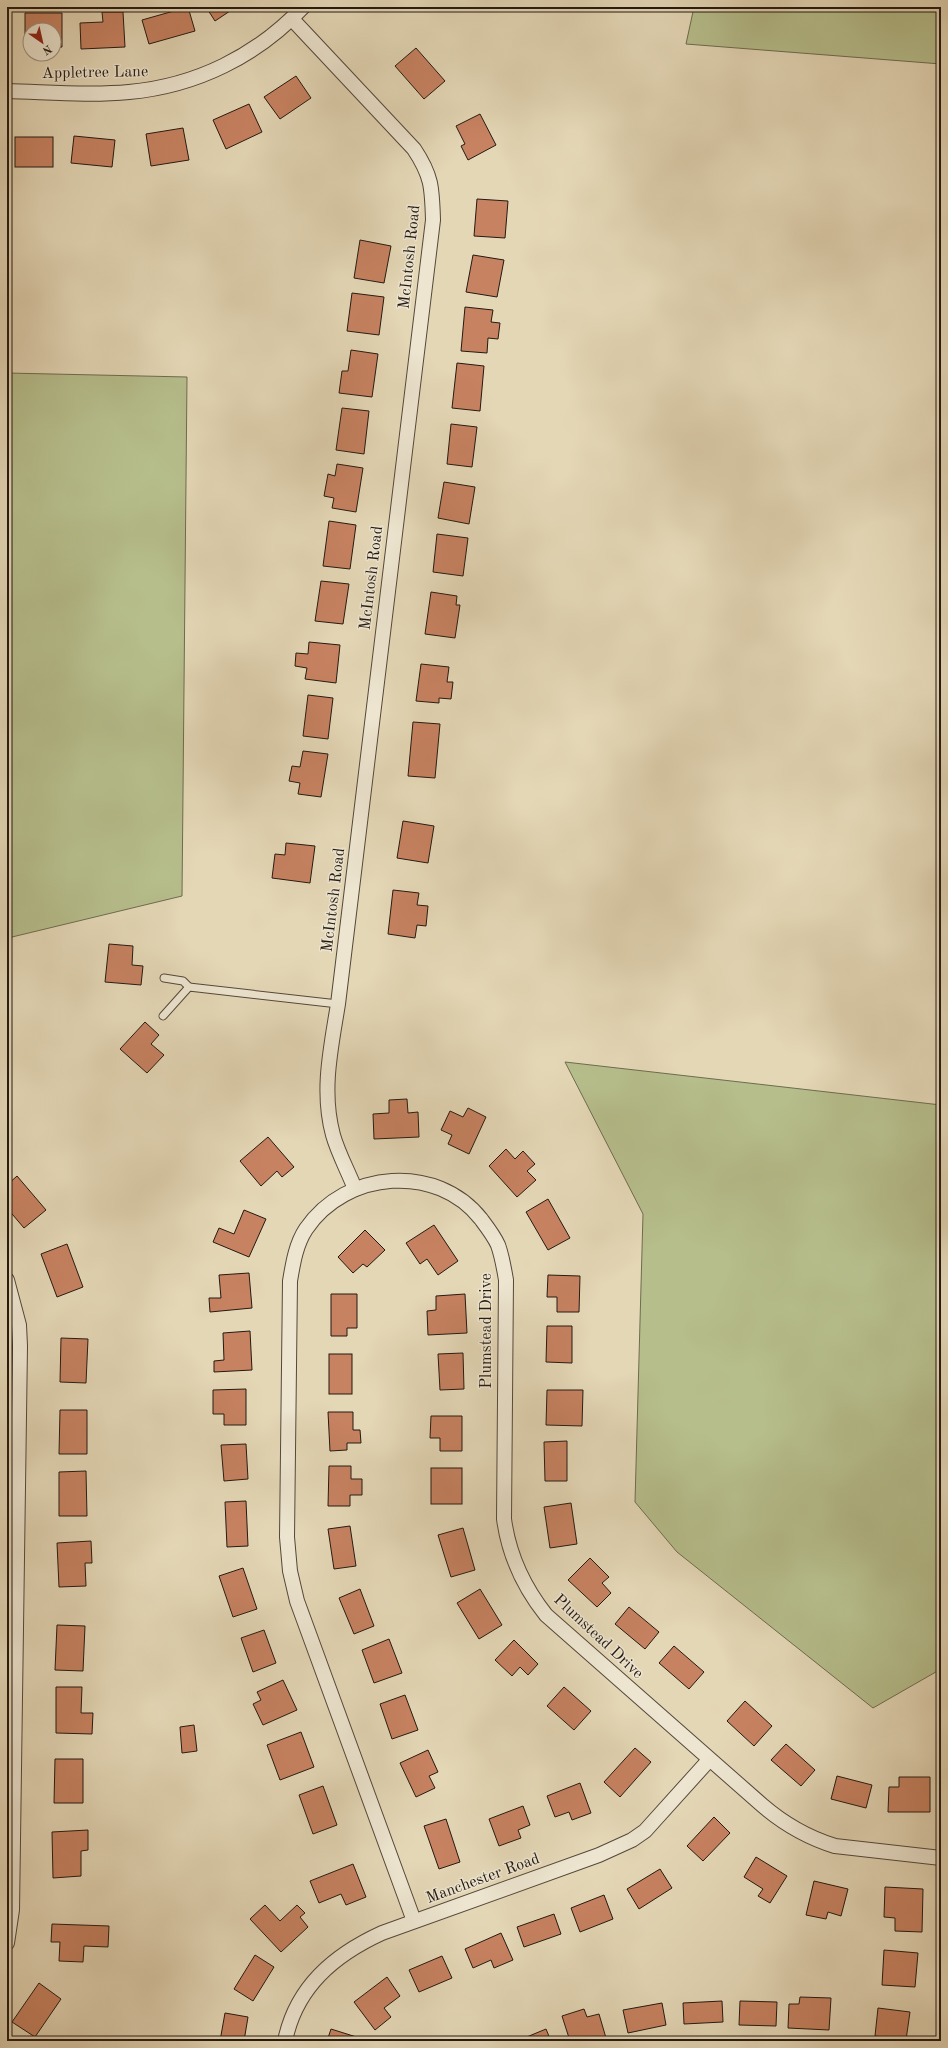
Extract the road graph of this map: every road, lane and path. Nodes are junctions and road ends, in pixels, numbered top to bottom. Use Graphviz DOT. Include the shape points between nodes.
graph roads {
  1 [pos="303,7"];
  2 [pos="292,19"];
  3 [pos="7,91"];
  4 [pos="164,978"];
  5 [pos="189,987"];
  6 [pos="338,1004"];
  7 [pos="163,1016"];
  8 [pos="355,1189"];
  9 [pos="7,1280"];
  10 [pos="709,1760"];
  11 [pos="941,1858"];
  12 [pos="414,1921"];
  13 [pos="7,1943"];
  14 [pos="285,2041"];
  1 -- 2 [label="street, Appletree Lane"];
  2 -- 3 [label="street, Appletree Lane" via="252,50 204,75 177,84 154,89 107,93"];
  2 -- 6 [label="street, McIntosh Road" via="414,149 431,180 433,220"];
  4 -- 5 [label="lane" via="183,981"];
  5 -- 6 [label="lane"];
  5 -- 7 [label="lane"];
  6 -- 8 [label="street, McIntosh Road" via="327,1079 328,1109 334,1136"];
  8 -- 10 [label="street, Plumstead Drive" via="392,1180 407,1180 434,1186 453,1194 466,1204 488,1229 497,1244 506,1280 503,1504 506,1536 518,1571 535,1602 546,1615"];
  8 -- 12 [label="street, Plumstead Drive" via="339,1198 305,1230 290,1281 287,1553 297,1601"];
  9 -- 13 [label="street" via="16,1313 20,1346 12,1910"];
  10 -- 11 [label="street, Plumstead Drive" via="789,1827 818,1841 854,1849"];
  10 -- 12 [label="street, Manchester Road" via="656,1820 632,1840 599,1856"];
  12 -- 14 [label="street, Manchester Road" via="363,1941 332,1962 305,1992 294,2012"];
}
